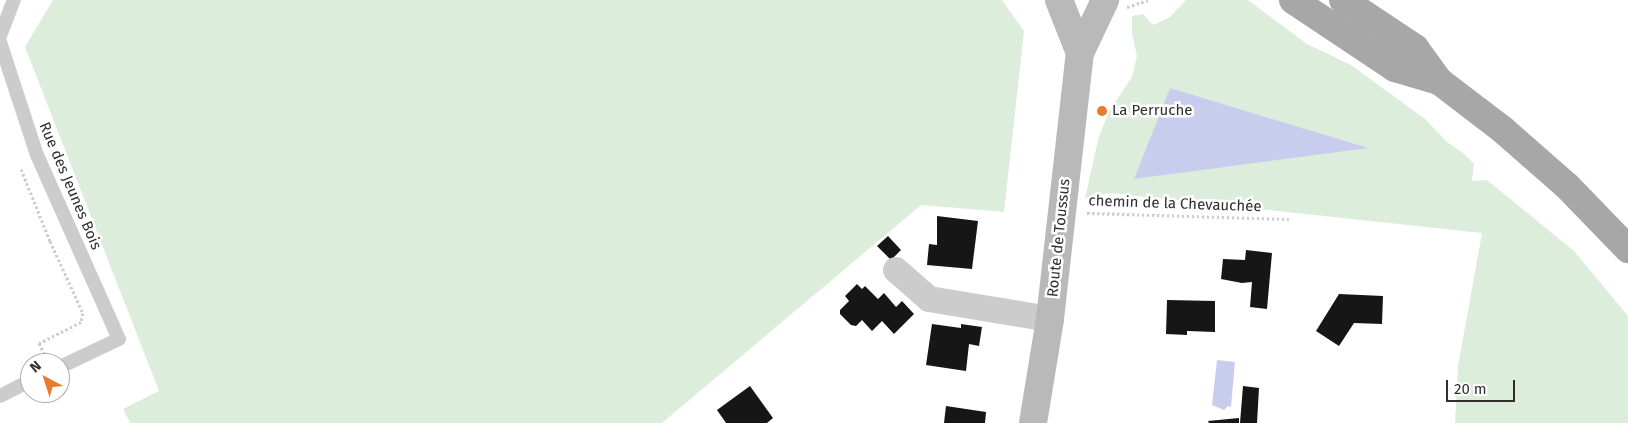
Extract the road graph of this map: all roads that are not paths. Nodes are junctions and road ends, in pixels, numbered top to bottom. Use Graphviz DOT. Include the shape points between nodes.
graph roads {
  1 [pos="14,0"];
  2 [pos="1059,0"];
  3 [pos="1105,0"];
  4 [pos="1292,0"];
  5 [pos="1343,0"];
  6 [pos="0,36"];
  7 [pos="0,42"];
  8 [pos="1080,53"];
  9 [pos="1439,81"];
  10 [pos="1628,249"];
  11 [pos="896,270"];
  12 [pos="1050,320"];
  13 [pos="70,362"];
  14 [pos="20,387"];
  15 [pos="0,396"];
  16 [pos="1033,423"];
  1 -- 6 [label="lane"];
  2 -- 8 [label="street, Route de Toussus"];
  3 -- 8 [label="street, Route de Toussus"];
  4 -- 9 [label="main road" via="1396,68"];
  5 -- 9 [label="main road" via="1415,48"];
  7 -- 13 [label="lane, Rue des Jeunes Bois" via="37,155 119,339"];
  8 -- 12 [label="street, Route de Toussus"];
  9 -- 10 [label="main road" via="1503,130 1567,186"];
  11 -- 12 [label="street" via="929,299"];
  12 -- 16 [label="street, Route de Toussus"];
  14 -- 15 [label="lane"];
}
